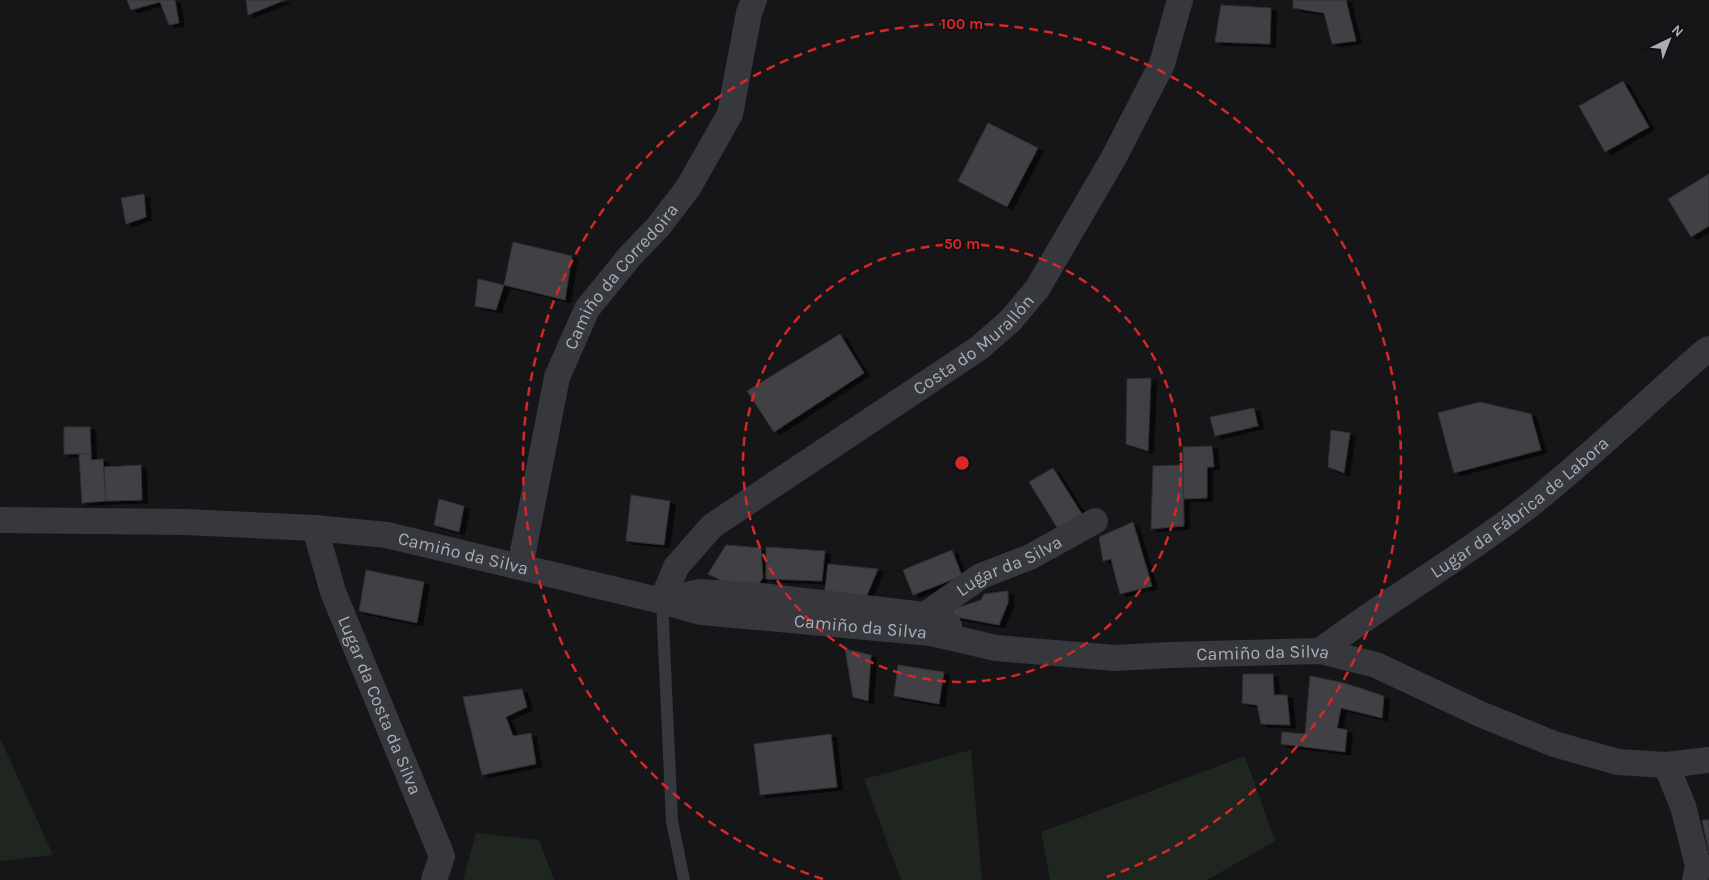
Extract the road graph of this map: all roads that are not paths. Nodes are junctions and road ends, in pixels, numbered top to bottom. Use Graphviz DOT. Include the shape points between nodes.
graph roads {
  1 [pos="754,0"];
  2 [pos="1180,0"];
  3 [pos="1709,349"];
  4 [pos="0,520"];
  5 [pos="1095,521"];
  6 [pos="315,528"];
  7 [pos="520,567"];
  8 [pos="662,601"];
  9 [pos="925,614"];
  10 [pos="996,648"];
  11 [pos="1320,651"];
  12 [pos="1709,760"];
  13 [pos="1666,765"];
  14 [pos="434,880"];
  15 [pos="684,880"];
  16 [pos="1695,880"];
  1 -- 7 [label="street, Camiño da Corredoira" via="748,13 730,114 688,188 587,309 557,377"];
  2 -- 8 [label="street, Costa do Murallón" via="1162,64 1112,159 1037,289 1011,320 979,348 712,526 676,567"];
  3 -- 11 [label="street, Lugar da Fábrica de Labora" via="1530,504"];
  4 -- 6 [label="street, Camiño da Silva" via="185,522"];
  5 -- 9 [label="street, Lugar da Silva" via="1030,557 981,576"];
  6 -- 7 [label="street, Camiño da Silva" via="387,535"];
  6 -- 14 [label="street, Lugar da Costa da Silva" via="333,592 442,856"];
  7 -- 8 [label="street, Camiño da Silva"];
  8 -- 9 [label="street" via="700,592"];
  8 -- 10 [label="street, Camiño da Silva" via="701,612 931,633"];
  8 -- 15 [label="lane" via="672,821"];
  9 -- 10 [label="street"];
  10 -- 11 [label="street, Camiño da Silva" via="1115,658"];
  11 -- 13 [label="street, Camiño da Silva" via="1376,665 1480,714 1554,744 1618,762"];
  12 -- 13 [label="street, Camiño da Silva"];
  13 -- 16 [label="street" via="1684,806 1698,866"];
}
